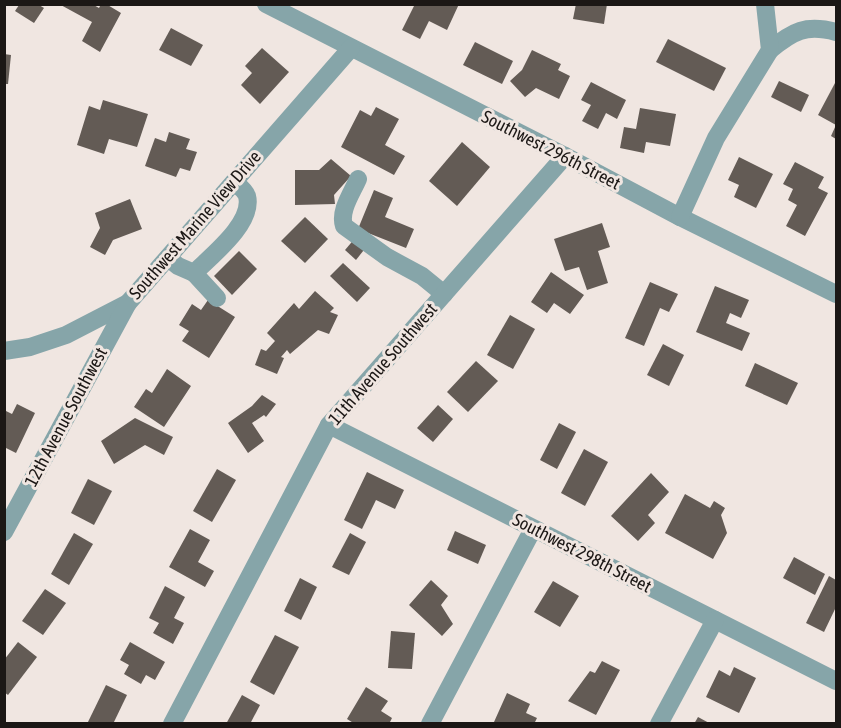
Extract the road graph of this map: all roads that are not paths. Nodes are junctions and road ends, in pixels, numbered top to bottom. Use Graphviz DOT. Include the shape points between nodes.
graph roads {
  1 [pos="266,4"];
  2 [pos="764,5"];
  3 [pos="287,9"];
  4 [pos="837,32"];
  5 [pos="351,48"];
  6 [pos="770,50"];
  7 [pos="565,156"];
  8 [pos="358,179"];
  9 [pos="234,182"];
  10 [pos="680,217"];
  11 [pos="168,258"];
  12 [pos="194,273"];
  13 [pos="444,294"];
  14 [pos="837,294"];
  15 [pos="218,298"];
  16 [pos="128,303"];
  17 [pos="4,351"];
  18 [pos="329,425"];
  19 [pos="533,529"];
  20 [pos="4,532"];
  21 [pos="715,620"];
  22 [pos="837,681"];
  23 [pos="172,723"];
  24 [pos="430,723"];
  25 [pos="659,723"];
  1 -- 3 [label="street, Southwest 296th Street"];
  2 -- 6 [label="street"];
  3 -- 5 [label="street, Southwest 296th Street"];
  4 -- 6 [label="street" via="806,30 790,34"];
  5 -- 7 [label="street, Southwest 296th Street"];
  5 -- 9 [label="street, Southwest Marine View Drive"];
  6 -- 10 [label="street" via="716,138"];
  7 -- 10 [label="street, Southwest 296th Street"];
  7 -- 13 [label="street, 11th Avenue Southwest"];
  8 -- 13 [label="street" via="342,217 344,226"];
  9 -- 11 [label="street, Southwest Marine View Drive"];
  9 -- 12 [label="street" via="247,198 240,225"];
  10 -- 14 [label="street, Southwest 296th Street"];
  11 -- 12 [label="street"];
  11 -- 16 [label="street, Southwest Marine View Drive"];
  12 -- 15 [label="street"];
  13 -- 18 [label="street, 11th Avenue Southwest"];
  16 -- 17 [label="street, Southwest Marine View Drive" via="66,335"];
  16 -- 20 [label="street, 12th Avenue Southwest"];
  18 -- 19 [label="street, Southwest 298th Street"];
  18 -- 23 [label="street, 11th Avenue Southwest"];
  19 -- 21 [label="street, Southwest 298th Street"];
  19 -- 24 [label="street"];
  21 -- 22 [label="street, Southwest 298th Street"];
  21 -- 25 [label="street"];
}
